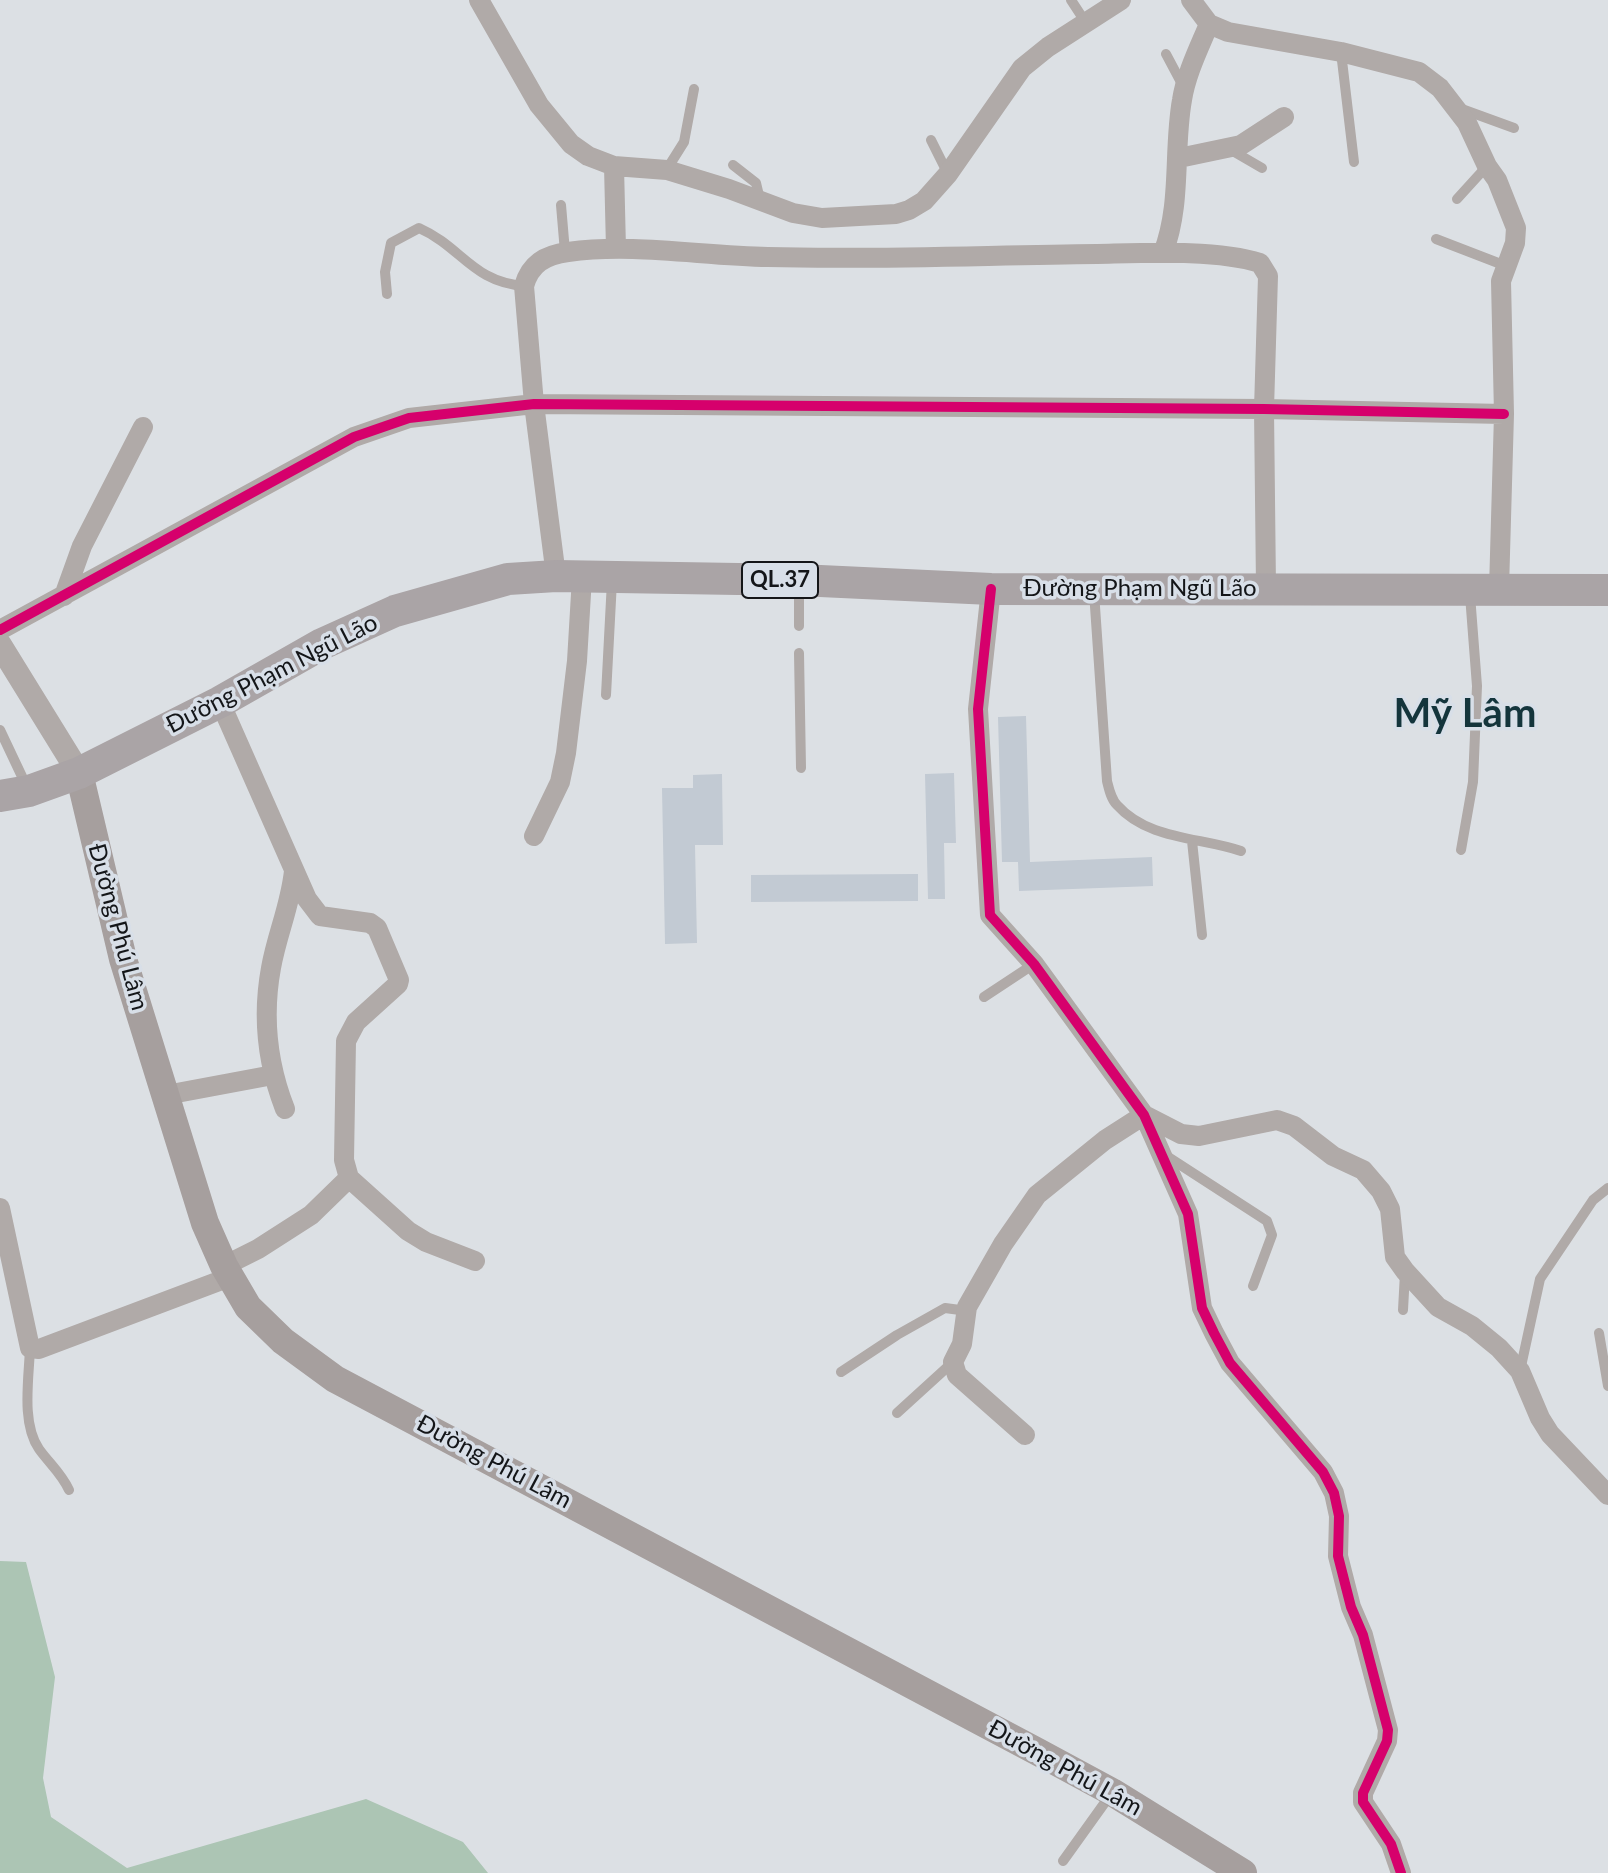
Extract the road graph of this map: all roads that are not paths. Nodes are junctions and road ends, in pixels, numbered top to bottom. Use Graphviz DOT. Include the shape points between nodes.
graph roads {
  1 [pos="479,0"];
  2 [pos="1071,0"];
  3 [pos="1121,0"];
  4 [pos="1191,0"];
  5 [pos="1086,23"];
  6 [pos="1209,24"];
  7 [pos="1341,52"];
  8 [pos="1166,54"];
  9 [pos="1184,88"];
  10 [pos="694,89"];
  11 [pos="1457,107"];
  12 [pos="1284,117"];
  13 [pos="1514,128"];
  14 [pos="931,140"];
  15 [pos="1229,149"];
  16 [pos="1179,158"];
  17 [pos="1354,162"];
  18 [pos="733,165"];
  19 [pos="614,166"];
  20 [pos="1487,166"];
  21 [pos="1262,168"];
  22 [pos="667,170"];
  23 [pos="948,174"];
  24 [pos="1457,199"];
  25 [pos="760,200"];
  26 [pos="561,205"];
  27 [pos="1436,239"];
  28 [pos="616,249"];
  29 [pos="565,252"];
  30 [pos="1163,253"];
  31 [pos="1506,266"];
  32 [pos="524,286"];
  33 [pos="387,294"];
  34 [pos="534,404"];
  35 [pos="1264,409"];
  36 [pos="1504,414"];
  37 [pos="143,427"];
  38 [pos="583,577"];
  39 [pos="799,580"];
  40 [pos="1094,587"];
  41 [pos="1266,588"];
  42 [pos="991,589"];
  43 [pos="1484,589"];
  44 [pos="1608,590"];
  45 [pos="64,596"];
  46 [pos="799,626"];
  47 [pos="0,630"];
  48 [pos="0,645"];
  49 [pos="799,653"];
  50 [pos="606,695"];
  51 [pos="220,702"];
  52 [pos="0,730"];
  53 [pos="801,768"];
  54 [pos="79,773"];
  55 [pos="14,793"];
  56 [pos="534,836"];
  57 [pos="1192,841"];
  58 [pos="1461,850"];
  59 [pos="1241,851"];
  60 [pos="294,871"];
  61 [pos="1202,935"];
  62 [pos="1034,964"];
  63 [pos="984,997"];
  64 [pos="273,1075"];
  65 [pos="166,1095"];
  66 [pos="285,1109"];
  67 [pos="1144,1115"];
  68 [pos="1160,1152"];
  69 [pos="349,1178"];
  70 [pos="1608,1188"];
  71 [pos="0,1208"];
  72 [pos="475,1261"];
  73 [pos="1405,1271"];
  74 [pos="227,1272"];
  75 [pos="1253,1286"];
  76 [pos="1403,1310"];
  77 [pos="965,1315"];
  78 [pos="1599,1333"];
  79 [pos="30,1348"];
  80 [pos="953,1362"];
  81 [pos="1520,1371"];
  82 [pos="841,1372"];
  83 [pos="1608,1386"];
  84 [pos="897,1413"];
  85 [pos="1025,1435"];
  86 [pos="69,1490"];
  87 [pos="1608,1495"];
  88 [pos="1112,1792"];
  89 [pos="1063,1861"];
  90 [pos="1243,1873"];
  91 [pos="1401,1873"];
  1 -- 19 [label="street" via="539,105 571,144"];
  2 -- 5 [label="lane"];
  3 -- 5 [label="street"];
  4 -- 6 [label="street"];
  5 -- 23 [label="street" via="1022,68"];
  6 -- 7 [label="street"];
  6 -- 9 [label="street"];
  7 -- 11 [label="street" via="1419,72"];
  7 -- 17 [label="lane"];
  8 -- 9 [label="lane"];
  9 -- 16 [label="street"];
  10 -- 22 [label="lane" via="684,142"];
  11 -- 13 [label="lane"];
  11 -- 20 [label="street"];
  12 -- 15 [label="street"];
  14 -- 23 [label="lane"];
  15 -- 16 [label="street"];
  15 -- 21 [label="lane"];
  16 -- 30 [label="street"];
  18 -- 25 [label="lane" via="756,183"];
  19 -- 22 [label="street"];
  19 -- 28 [label="street"];
  20 -- 24 [label="lane"];
  20 -- 31 [label="street" via="1516,228"];
  22 -- 25 [label="street"];
  23 -- 25 [label="street" via="924,201 896,214 806,217"];
  26 -- 29 [label="lane"];
  27 -- 31 [label="lane"];
  28 -- 29 [label="street"];
  28 -- 30 [label="street" via="769,257"];
  29 -- 32 [label="street" via="537,262"];
  30 -- 35 [label="street" via="1260,263 1268,276"];
  31 -- 36 [label="street" via="1501,281"];
  32 -- 33 [label="lane" via="484,275 419,228 391,243"];
  32 -- 34 [label="street"];
  34 -- 35 [label="street"];
  34 -- 38 [label="street"];
  34 -- 45 [label="street" via="409,418 354,437"];
  35 -- 36 [label="street"];
  35 -- 41 [label="street"];
  36 -- 43 [label="street"];
  37 -- 45 [label="street" via="82,546"];
  38 -- 39 [label="highway, Đường Phạm Ngũ Lão / QL.37"];
  38 -- 50 [label="lane"];
  38 -- 51 [label="highway, Đường Phạm Ngũ Lão / QL.37" via="508,579 395,611 322,644"];
  38 -- 56 [label="street" via="566,753 560,782"];
  39 -- 42 [label="highway, Đường Phạm Ngũ Lão / QL.37"];
  39 -- 46 [label="lane"];
  40 -- 41 [label="highway, Đường Phạm Ngũ Lão / QL.37"];
  40 -- 42 [label="highway, Đường Phạm Ngũ Lão / QL.37"];
  40 -- 57 [label="lane" via="1107,781 1115,803 1133,818"];
  41 -- 43 [label="highway, Đường Phạm Ngũ Lão / QL.37"];
  42 -- 62 [label="street" via="978,709 990,915"];
  43 -- 44 [label="highway, Đường Phạm Ngũ Lão / QL.37"];
  43 -- 58 [label="lane" via="1473,782"];
  45 -- 47 [label="street"];
  48 -- 54 [label="street"];
  49 -- 53 [label="lane"];
  51 -- 54 [label="highway, Đường Phạm Ngũ Lão / QL.37"];
  51 -- 60 [label="street"];
  52 -- 55 [label="lane"];
  54 -- 55 [label="highway, Đường Phạm Ngũ Lão / QL.37"];
  54 -- 65 [label="main road, Đường Phú Lâm" via="123,959"];
  57 -- 59 [label="lane"];
  57 -- 61 [label="lane"];
  60 -- 64 [label="street" via="291,902 271,968 265,1021"];
  60 -- 69 [label="street" via="320,916 377,928 399,980 356,1022 346,1041 344,1160"];
  62 -- 63 [label="lane"];
  62 -- 67 [label="street"];
  64 -- 65 [label="street"];
  64 -- 66 [label="street"];
  65 -- 74 [label="main road, Đường Phú Lâm" via="205,1223"];
  67 -- 68 [label="street"];
  67 -- 73 [label="street" via="1181,1134 1199,1136 1277,1120 1294,1126 1333,1156 1363,1170 1381,1191 1390,1209 1395,1257"];
  67 -- 77 [label="street" via="1037,1195"];
  68 -- 75 [label="lane" via="1267,1221 1272,1235"];
  68 -- 91 [label="street" via="1188,1214 1202,1308 1214,1333 1230,1363 1323,1472 1334,1493 1338,1556 1388,1730 1363,1802 1391,1844"];
  69 -- 72 [label="street" via="408,1231"];
  69 -- 74 [label="street" via="311,1215"];
  70 -- 81 [label="lane" via="1593,1200 1540,1279"];
  71 -- 79 [label="street"];
  73 -- 76 [label="lane"];
  73 -- 81 [label="street" via="1438,1307 1472,1326"];
  74 -- 79 [label="street" via="39,1349"];
  74 -- 88 [label="main road, Đường Phú Lâm" via="248,1307 335,1379"];
  77 -- 80 [label="street" via="962,1344"];
  77 -- 82 [label="lane" via="945,1308"];
  78 -- 83 [label="lane"];
  79 -- 86 [label="lane" via="30,1425 37,1446"];
  80 -- 84 [label="lane"];
  80 -- 85 [label="street" via="957,1375"];
  81 -- 87 [label="street" via="1550,1434"];
  88 -- 89 [label="lane"];
  88 -- 90 [label="main road, Đường Phú Lâm"];
}
